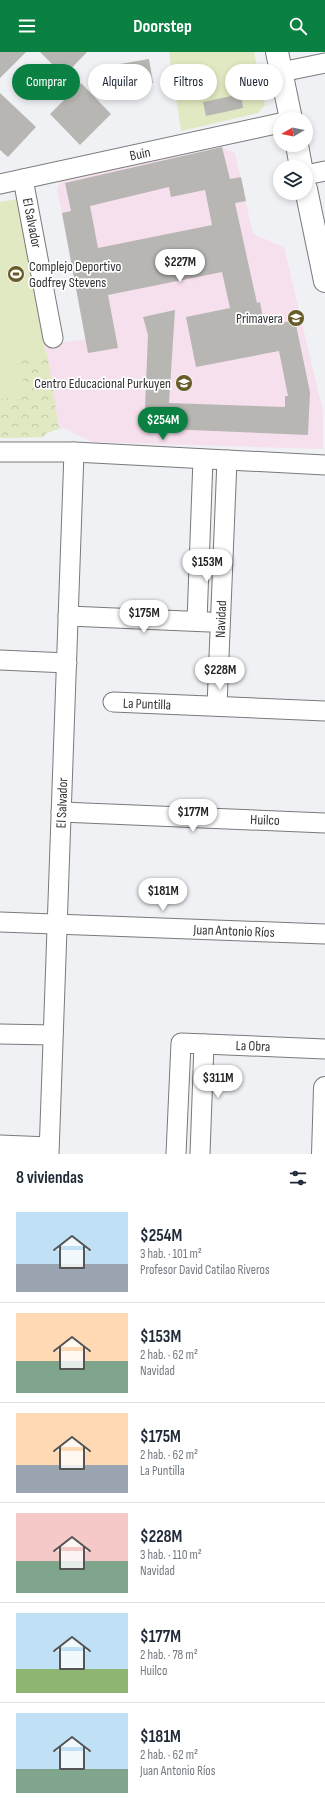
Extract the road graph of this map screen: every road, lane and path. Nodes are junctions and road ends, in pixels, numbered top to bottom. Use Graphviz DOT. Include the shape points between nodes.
graph roads {
  1 [pos="279,62"];
  2 [pos="325,63"];
  3 [pos="290,112"];
  4 [pos="273,125"];
  5 [pos="325,171"];
  6 [pos="313,174"];
  7 [pos="23,179"];
  8 [pos="0,184"];
  9 [pos="308,200"];
  10 [pos="325,280"];
  11 [pos="53,338"];
  12 [pos="0,452"];
  13 [pos="74,452"];
  14 [pos="203,458"];
  15 [pos="227,460"];
  16 [pos="325,465"];
  17 [pos="68,616"];
  18 [pos="197,621"];
  19 [pos="221,622"];
  20 [pos="0,660"];
  21 [pos="67,663"];
  22 [pos="113,702"];
  23 [pos="218,706"];
  24 [pos="325,710"];
  25 [pos="61,812"];
  26 [pos="325,823"];
  27 [pos="0,922"];
  28 [pos="57,924"];
  29 [pos="325,934"];
  30 [pos="0,1034"];
  31 [pos="53,1035"];
  32 [pos="204,1044"];
  33 [pos="325,1049"];
  34 [pos="325,1088"];
  35 [pos="0,1145"];
  36 [pos="49,1150"];
  37 [pos="176,1154"];
  38 [pos="200,1154"];
  39 [pos="322,1154"];
  1 -- 2 [label="street"];
  1 -- 3 [label="street"];
  4 -- 7 [label="street, Buin"];
  5 -- 6 [label="street"];
  7 -- 8 [label="street, Buin"];
  7 -- 11 [label="street, El Salvador"];
  9 -- 10 [label="street"];
  12 -- 13 [label="street"];
  13 -- 14 [label="street"];
  13 -- 17 [label="street, El Salvador"];
  14 -- 15 [label="street"];
  14 -- 18 [label="street, Navidad"];
  15 -- 16 [label="street"];
  15 -- 19 [label="street, Navidad"];
  17 -- 18 [label="street"];
  17 -- 21 [label="street, El Salvador"];
  18 -- 19 [label="street"];
  19 -- 23 [label="street, Navidad"];
  20 -- 21 [label="street"];
  21 -- 25 [label="street, El Salvador"];
  22 -- 23 [label="street, La Puntilla"];
  23 -- 24 [label="street, La Puntilla"];
  25 -- 26 [label="street, Huilco"];
  25 -- 28 [label="street, El Salvador"];
  27 -- 28 [label="street, Juan Antonio Ríos"];
  28 -- 29 [label="street, Juan Antonio Ríos"];
  28 -- 31 [label="street, El Salvador"];
  30 -- 31 [label="street"];
  31 -- 36 [label="street, El Salvador"];
  32 -- 33 [label="street, La Obra"];
  32 -- 37 [label="street, La Obra" via="181,1043"];
  32 -- 38 [label="street"];
  34 -- 39 [label="street"];
  35 -- 36 [label="street"];
}
